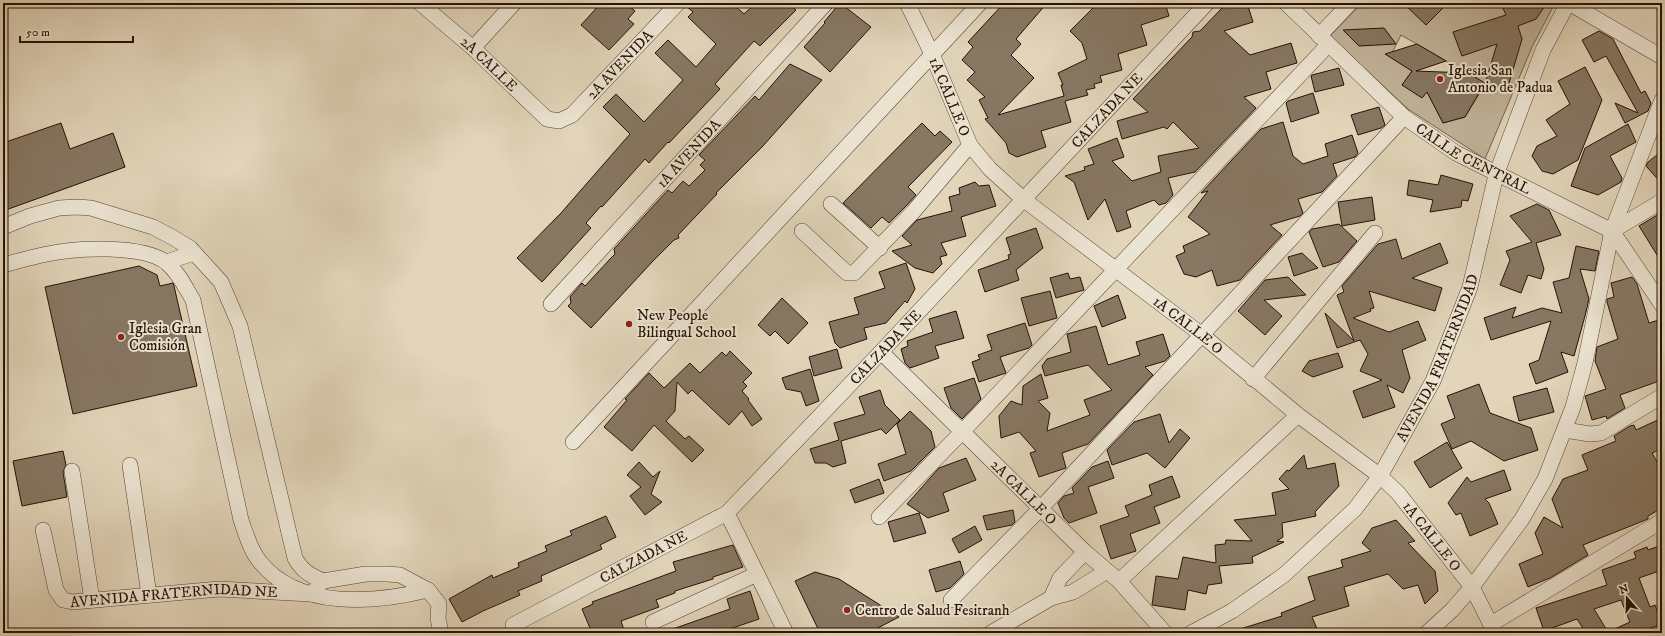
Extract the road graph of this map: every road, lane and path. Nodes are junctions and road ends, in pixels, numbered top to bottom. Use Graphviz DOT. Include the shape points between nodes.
graph roads {
  1 [pos="420,3"];
  2 [pos="514,3"];
  3 [pos="678,3"];
  4 [pos="826,3"];
  5 [pos="906,3"];
  6 [pos="980,3"];
  7 [pos="1207,3"];
  8 [pos="1286,3"];
  9 [pos="1350,3"];
  10 [pos="1568,3"];
  11 [pos="1323,41"];
  12 [pos="472,48"];
  13 [pos="932,54"];
  14 [pos="1662,57"];
  15 [pos="1662,100"];
  16 [pos="1404,117"];
  17 [pos="559,121"];
  18 [pos="970,145"];
  19 [pos="1496,175"];
  20 [pos="1023,199"];
  21 [pos="1662,201"];
  22 [pos="831,204"];
  23 [pos="3,227"];
  24 [pos="802,231"];
  25 [pos="1612,231"];
  26 [pos="1375,233"];
  27 [pos="880,248"];
  28 [pos="194,253"];
  29 [pos="166,262"];
  30 [pos="3,265"];
  31 [pos="1116,269"];
  32 [pos="551,304"];
  33 [pos="1662,306"];
  34 [pos="1202,336"];
  35 [pos="881,352"];
  36 [pos="1254,379"];
  37 [pos="1662,396"];
  38 [pos="1298,415"];
  39 [pos="1565,430"];
  40 [pos="962,432"];
  41 [pos="573,442"];
  42 [pos="130,465"];
  43 [pos="72,471"];
  44 [pos="1380,476"];
  45 [pos="1041,508"];
  46 [pos="727,513"];
  47 [pos="879,517"];
  48 [pos="1662,521"];
  49 [pos="43,530"];
  50 [pos="1085,552"];
  51 [pos="1107,571"];
  52 [pos="757,574"];
  53 [pos="323,581"];
  54 [pos="1119,581"];
  55 [pos="1472,587"];
  56 [pos="428,590"];
  57 [pos="311,594"];
  58 [pos="149,595"];
  59 [pos="1051,598"];
  60 [pos="92,600"];
  61 [pos="951,600"];
  62 [pos="653,622"];
  63 [pos="512,625"];
  64 [pos="1493,628"];
  65 [pos="441,633"];
  66 [pos="786,633"];
  67 [pos="991,633"];
  68 [pos="1165,633"];
  69 [pos="1191,633"];
  70 [pos="1427,633"];
  1 -- 12 [label="street, 2A CALLE"];
  2 -- 12 [label="street"];
  3 -- 17 [label="street, 2A AVENIDA" via="572,115"];
  4 -- 32 [label="street, 1A AVENIDA"];
  5 -- 13 [label="street, 1A CALLE O"];
  6 -- 13 [label="street"];
  7 -- 20 [label="street, CALZADA NE"];
  8 -- 11 [label="street, CALLE CENTRAL"];
  9 -- 11 [label="street"];
  10 -- 14 [label="street"];
  10 -- 19 [label="street, AVENIDA FRATERNIDAD" via="1543,50"];
  11 -- 16 [label="street, CALLE CENTRAL"];
  11 -- 31 [label="street"];
  12 -- 17 [label="street, 2A CALLE" via="547,119"];
  13 -- 18 [label="street, 1A CALLE O"];
  13 -- 41 [label="street"];
  15 -- 25 [label="street"];
  16 -- 19 [label="street, CALLE CENTRAL" via="1456,154"];
  16 -- 34 [label="street"];
  18 -- 20 [label="street, 1A CALLE O" via="990,169"];
  18 -- 27 [label="street"];
  19 -- 25 [label="street, CALLE CENTRAL"];
  19 -- 44 [label="street, AVENIDA FRATERNIDAD" via="1467,294 1433,381"];
  20 -- 31 [label="street, 1A CALLE O"];
  20 -- 35 [label="street, CALZADA NE"];
  21 -- 25 [label="street"];
  22 -- 27 [label="street"];
  23 -- 28 [label="street" via="59,208 91,208 153,227"];
  24 -- 27 [label="street" via="846,273 854,273"];
  25 -- 33 [label="street"];
  25 -- 39 [label="street" via="1585,363"];
  26 -- 36 [label="street"];
  28 -- 29 [label="street"];
  28 -- 53 [label="street" via="221,282 240,326 295,558 307,573"];
  29 -- 30 [label="street" via="147,254 102,249 48,253"];
  29 -- 57 [label="street" via="181,278 192,300 241,520 253,552 275,575"];
  31 -- 34 [label="street, 1A CALLE O"];
  31 -- 40 [label="street"];
  34 -- 36 [label="street, 1A CALLE O"];
  34 -- 45 [label="street"];
  35 -- 40 [label="street, 2A CALLE O"];
  35 -- 46 [label="street, CALZADA NE"];
  36 -- 38 [label="street, 1A CALLE O"];
  37 -- 39 [label="street" via="1601,432 1590,434"];
  38 -- 44 [label="street, 1A CALLE O"];
  38 -- 54 [label="street"];
  39 -- 55 [label="street" via="1532,504"];
  40 -- 45 [label="street, 2A CALLE O"];
  40 -- 47 [label="street"];
  42 -- 58 [label="street"];
  43 -- 60 [label="street"];
  44 -- 55 [label="street, 1A CALLE O" via="1398,493"];
  44 -- 69 [label="street, AVENIDA FRATERNIDAD" via="1355,509 1284,575 1232,611"];
  45 -- 50 [label="street, 2A CALLE O"];
  45 -- 61 [label="street"];
  46 -- 52 [label="street"];
  46 -- 63 [label="street, CALZADA NE"];
  48 -- 64 [label="street"];
  49 -- 60 [label="street, AVENIDA FRATERNIDAD NE" via="59,596 63,600 73,602"];
  50 -- 51 [label="street, 2A CALLE O"];
  50 -- 59 [label="street" via="1060,578"];
  51 -- 54 [label="street, 2A CALLE O"];
  51 -- 59 [label="street" via="1073,592"];
  52 -- 62 [label="street"];
  52 -- 66 [label="street"];
  53 -- 56 [label="street" via="366,574 400,575"];
  53 -- 57 [label="street"];
  54 -- 68 [label="street, 2A CALLE O"];
  55 -- 64 [label="street, 1A CALLE O"];
  55 -- 70 [label="street" via="1448,615"];
  56 -- 57 [label="street, AVENIDA FRATERNIDAD NE" via="374,600 340,600"];
  56 -- 65 [label="street" via="439,604"];
  57 -- 58 [label="street, AVENIDA FRATERNIDAD NE" via="219,589"];
  58 -- 60 [label="street, AVENIDA FRATERNIDAD NE"];
  59 -- 67 [label="street"];
}
